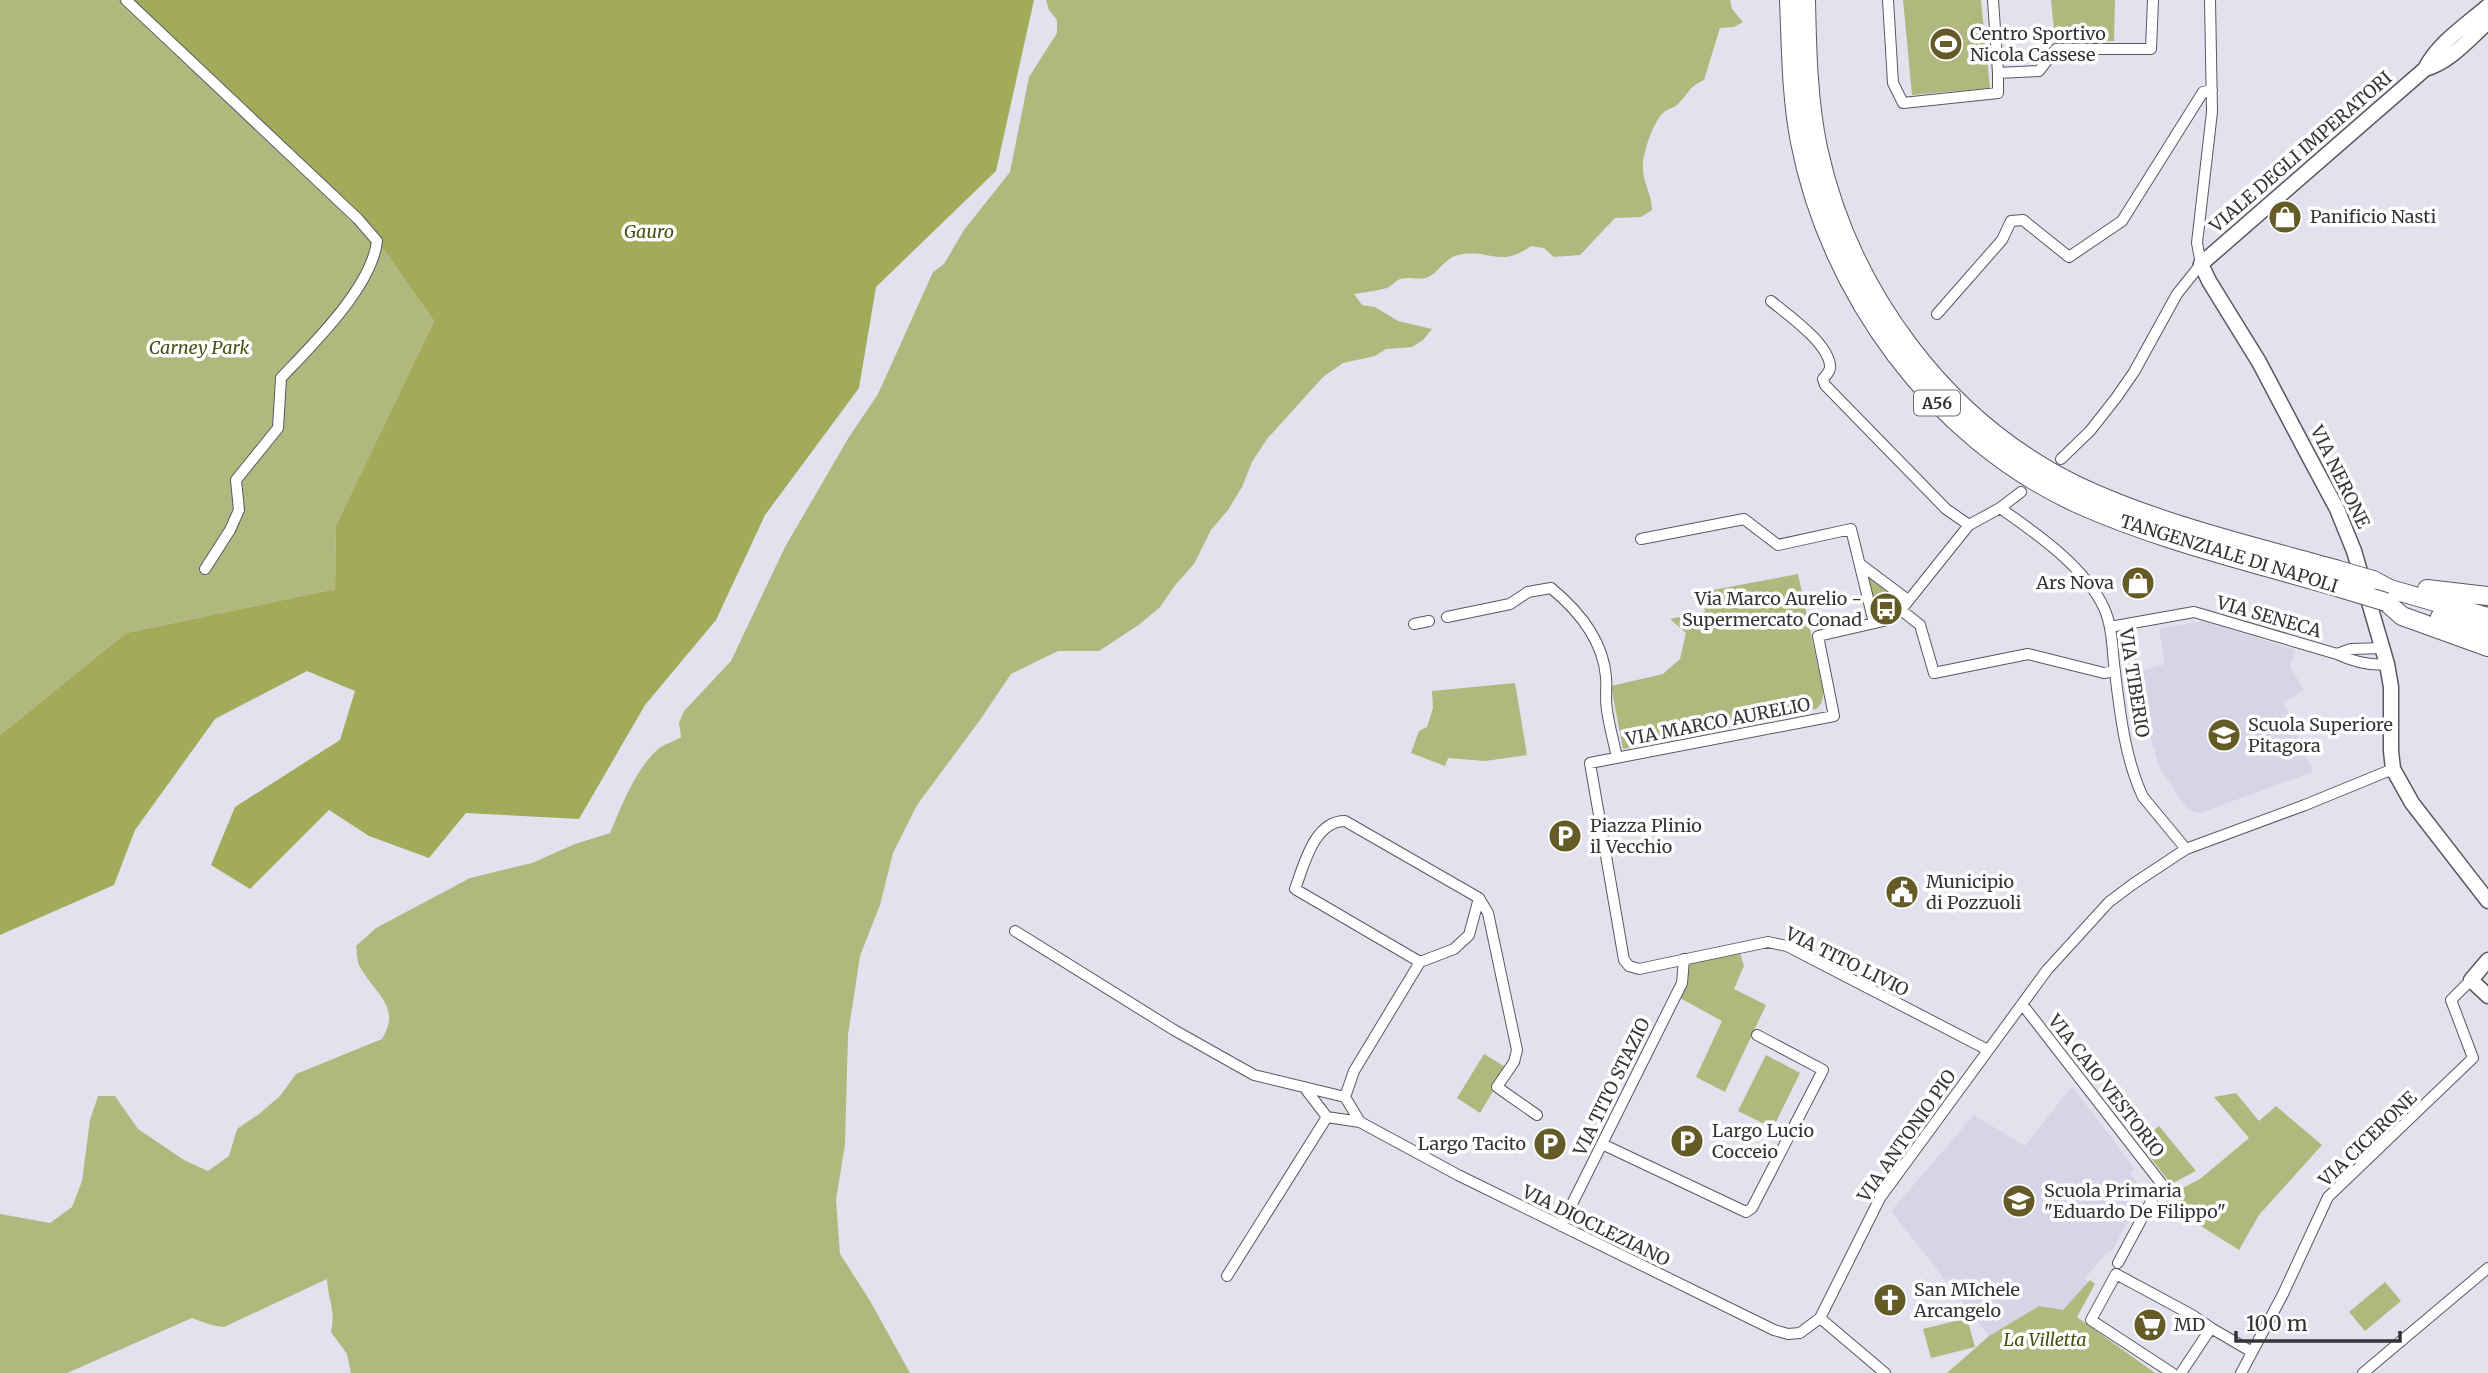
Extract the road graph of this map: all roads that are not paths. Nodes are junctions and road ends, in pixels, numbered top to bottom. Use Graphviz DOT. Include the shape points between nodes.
graph roads {
  1 [pos="126,0"];
  2 [pos="1789,0"];
  3 [pos="1806,0"];
  4 [pos="1888,0"];
  5 [pos="1993,0"];
  6 [pos="2152,0"];
  7 [pos="2210,0"];
  8 [pos="2488,6"];
  9 [pos="2488,22"];
  10 [pos="2425,69"];
  11 [pos="1998,72"];
  12 [pos="2212,90"];
  13 [pos="2201,264"];
  14 [pos="1771,301"];
  15 [pos="1937,314"];
  16 [pos="2061,459"];
  17 [pos="2021,492"];
  18 [pos="2000,508"];
  19 [pos="1969,525"];
  20 [pos="1641,539"];
  21 [pos="1860,563"];
  22 [pos="205,569"];
  23 [pos="2334,578"];
  24 [pos="2373,580"];
  25 [pos="2488,596"];
  26 [pos="1908,600"];
  27 [pos="2386,602"];
  28 [pos="1901,610"];
  29 [pos="1447,617"];
  30 [pos="2488,617"];
  31 [pos="1429,621"];
  32 [pos="1874,623"];
  33 [pos="1414,624"];
  34 [pos="2110,627"];
  35 [pos="2488,632"];
  36 [pos="2488,647"];
  37 [pos="2382,648"];
  38 [pos="2337,654"];
  39 [pos="2387,664"];
  40 [pos="2115,671"];
  41 [pos="1617,758"];
  42 [pos="2393,769"];
  43 [pos="2186,849"];
  44 [pos="1606,858"];
  45 [pos="1479,898"];
  46 [pos="2488,901"];
  47 [pos="1015,931"];
  48 [pos="1684,959"];
  49 [pos="2488,960"];
  50 [pos="1420,962"];
  51 [pos="2471,979"];
  52 [pos="2488,996"];
  53 [pos="2022,1004"];
  54 [pos="1757,1035"];
  55 [pos="1988,1050"];
  56 [pos="1304,1087"];
  57 [pos="1345,1097"];
  58 [pos="1537,1115"];
  59 [pos="1327,1117"];
  60 [pos="1360,1122"];
  61 [pos="1602,1144"];
  62 [pos="1560,1226"];
  63 [pos="2118,1263"];
  64 [pos="2488,1268"];
  65 [pos="1227,1276"];
  66 [pos="1820,1318"];
  67 [pos="2211,1328"];
  68 [pos="2252,1352"];
  69 [pos="1885,1373"];
  70 [pos="2172,1373"];
  71 [pos="2181,1373"];
  72 [pos="2241,1373"];
  73 [pos="2363,1373"];
  1 -- 22 [label="street" via="377,242 374,262 331,325 281,378 278,428 236,480 239,510"];
  2 -- 23 [label="highway, TANGENZIALE DI NAPOLI / A56" via="1800,141 1821,217 1853,289 1892,350 1945,412 2001,458 2076,503 2159,535"];
  3 -- 23 [label="highway, TANGENZIALE DI NAPOLI / A56" via="1818,147 1839,220 1879,301 1930,372 1958,402 2011,445 2077,486"];
  4 -- 11 [label="street" via="1893,83 1903,103 1998,93"];
  5 -- 11 [label="street"];
  6 -- 11 [label="street" via="2151,49 2056,49 2039,71"];
  7 -- 12 [label="street"];
  8 -- 10 [label="street, VIALE DEGLI IMPERATORI" via="2441,47"];
  9 -- 10 [label="street, VIALE DEGLI IMPERATORI" via="2436,66"];
  10 -- 13 [label="street, VIALE DEGLI IMPERATORI"];
  12 -- 13 [label="street" via="2197,243"];
  12 -- 15 [label="street" via="2203,92 2122,221 2069,257 2023,220 2011,221 2002,240"];
  13 -- 16 [label="street" via="2177,294 2116,398"];
  13 -- 37 [label="street, VIA NERONE" via="2337,509"];
  14 -- 19 [label="street" via="1820,344 1830,364 1825,385 1946,509"];
  17 -- 18 [label="street, VIA MARCO AURELIO"];
  18 -- 19 [label="street, VIA MARCO AURELIO"];
  18 -- 34 [label="street, VIA TIBERIO" via="2035,532 2081,576 2104,608"];
  19 -- 26 [label="street, VIA MARCO AURELIO"];
  20 -- 21 [label="street" via="1744,519 1778,545 1851,529"];
  21 -- 26 [label="street"];
  21 -- 32 [label="street"];
  23 -- 24 [label="highway, TANGENZIALE DI NAPOLI / A56, bridge"];
  23 -- 27 [label="highway, TANGENZIALE DI NAPOLI / A56, bridge"];
  24 -- 25 [label="highway"];
  24 -- 30 [label="highway, TANGENZIALE DI NAPOLI / A56"];
  26 -- 28 [label="street, VIA MARCO AURELIO"];
  27 -- 35 [label="highway, TANGENZIALE DI NAPOLI / A56"];
  27 -- 36 [label="highway" via="2402,616"];
  28 -- 32 [label="street, VIA MARCO AURELIO"];
  28 -- 40 [label="street" via="1920,625 1934,674 2028,654 2104,673"];
  29 -- 41 [label="street" via="1510,604 1528,592 1551,588 1570,604 1602,653"];
  31 -- 33 [label="street"];
  32 -- 41 [label="street, VIA MARCO AURELIO" via="1818,636 1834,716"];
  34 -- 38 [label="street, VIA SENECA" via="2194,612"];
  34 -- 40 [label="street, VIA TIBERIO"];
  37 -- 38 [label="street, VIA SENECA"];
  37 -- 39 [label="street, VIA NERONE"];
  38 -- 39 [label="street, VIA SENECA"];
  39 -- 42 [label="street, VIA NERONE"];
  40 -- 43 [label="street, VIA TIBERIO" via="2138,787"];
  41 -- 44 [label="street, VIA MARCO AURELIO" via="1590,763"];
  42 -- 43 [label="street, VIA ANTONIO PIO"];
  42 -- 46 [label="street" via="2412,803"];
  43 -- 53 [label="street, VIA ANTONIO PIO" via="2109,902"];
  44 -- 48 [label="street, VIA TITO LIVIO" via="1624,960 1639,969"];
  45 -- 50 [label="street" via="1469,935 1454,949"];
  45 -- 50 [label="street" via="1345,821 1327,826 1310,849 1295,889"];
  45 -- 58 [label="street" via="1488,913 1517,1050 1497,1087"];
  47 -- 56 [label="street" via="1254,1075"];
  48 -- 55 [label="street, VIA TITO LIVIO" via="1768,942 1787,946"];
  48 -- 61 [label="street, VIA TITO STAZIO" via="1682,983"];
  49 -- 51 [label="street"];
  50 -- 57 [label="street" via="1354,1071"];
  51 -- 52 [label="street"];
  51 -- 68 [label="street, VIA CICERONE" via="2451,1000 2473,1058 2328,1197"];
  53 -- 55 [label="street, VIA ANTONIO PIO"];
  53 -- 63 [label="street, VIA CAIO VESTORIO" via="2161,1183"];
  54 -- 61 [label="street" via="1823,1070 1752,1208 1746,1212"];
  55 -- 66 [label="street, VIA ANTONIO PIO" via="1880,1198"];
  56 -- 57 [label="street"];
  56 -- 59 [label="street"];
  57 -- 60 [label="street"];
  59 -- 60 [label="street, VIA DIOCLEZIANO"];
  59 -- 65 [label="street"];
  60 -- 62 [label="street, VIA DIOCLEZIANO"];
  61 -- 62 [label="street, VIA TITO STAZIO"];
  62 -- 66 [label="street, VIA DIOCLEZIANO" via="1788,1335 1800,1333"];
  64 -- 73 [label="street"];
  66 -- 69 [label="street"];
  67 -- 68 [label="street"];
  67 -- 70 [label="street" via="2116,1274 2091,1320"];
  67 -- 71 [label="street"];
  68 -- 72 [label="street, VIA CICERONE"];
}
